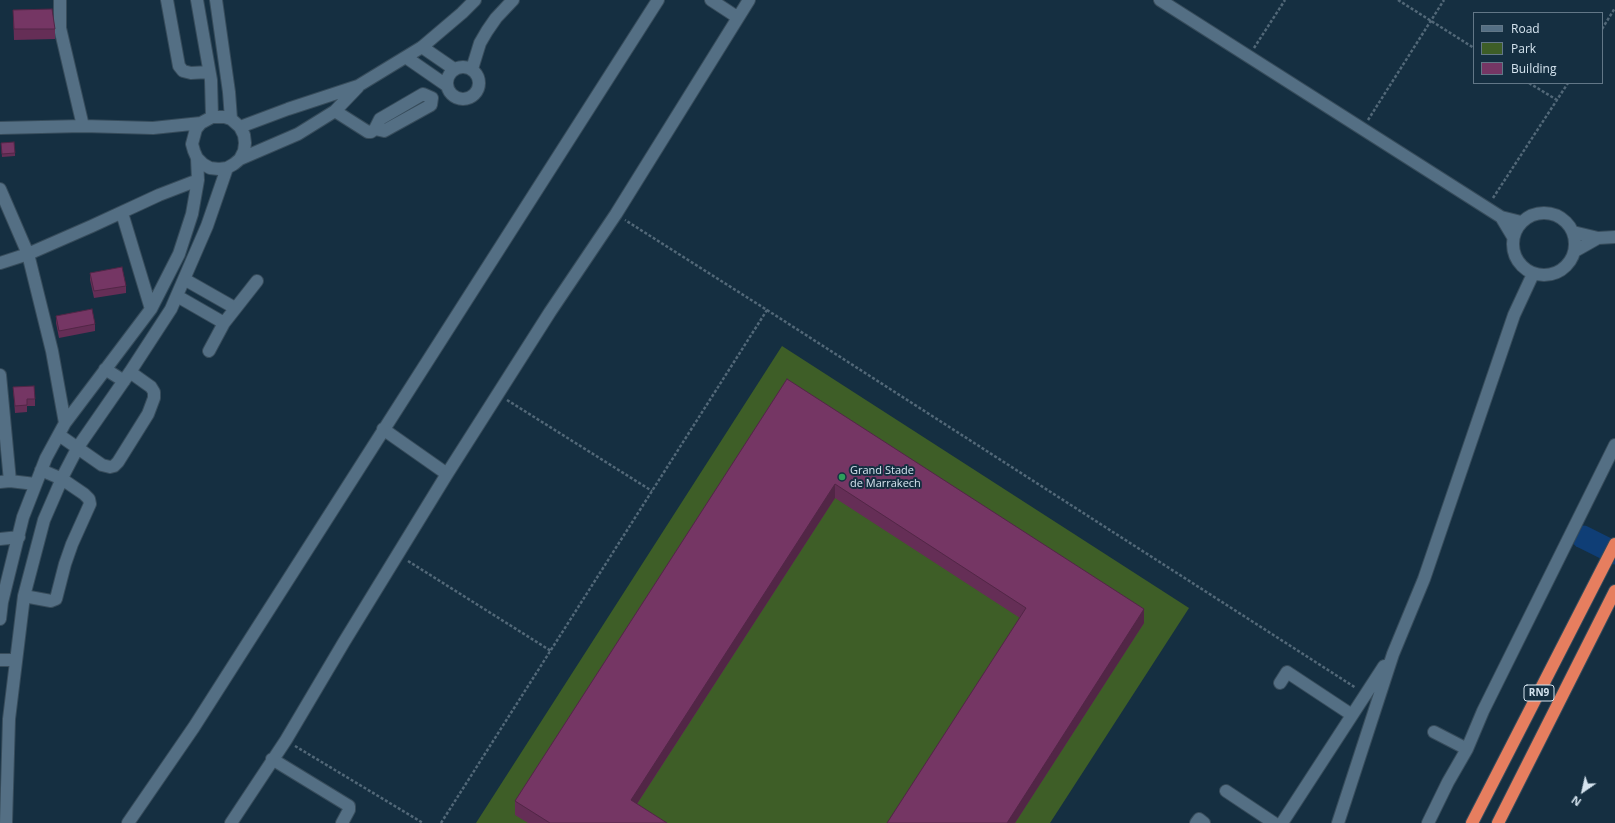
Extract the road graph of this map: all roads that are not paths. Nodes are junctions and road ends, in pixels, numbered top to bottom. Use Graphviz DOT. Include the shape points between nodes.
graph roads {
  1 [pos="60,0"];
  2 [pos="167,0"];
  3 [pos="197,0"];
  4 [pos="216,0"];
  5 [pos="475,0"];
  6 [pos="513,0"];
  7 [pos="658,0"];
  8 [pos="711,0"];
  9 [pos="749,0"];
  10 [pos="1160,0"];
  11 [pos="737,17"];
  12 [pos="422,47"];
  13 [pos="407,58"];
  14 [pos="454,69"];
  15 [pos="472,69"];
  16 [pos="209,72"];
  17 [pos="358,86"];
  18 [pos="447,88"];
  19 [pos="335,111"];
  20 [pos="212,117"];
  21 [pos="201,123"];
  22 [pos="235,123"];
  23 [pos="83,126"];
  24 [pos="0,128"];
  25 [pos="197,158"];
  26 [pos="240,159"];
  27 [pos="227,168"];
  28 [pos="198,180"];
  29 [pos="0,190"];
  30 [pos="122,213"];
  31 [pos="1501,217"];
  32 [pos="1521,222"];
  33 [pos="1573,232"];
  34 [pos="1513,237"];
  35 [pos="1615,237"];
  36 [pos="1598,238"];
  37 [pos="1575,251"];
  38 [pos="28,254"];
  39 [pos="0,263"];
  40 [pos="1533,274"];
  41 [pos="167,278"];
  42 [pos="257,281"];
  43 [pos="181,287"];
  44 [pos="235,308"];
  45 [pos="151,309"];
  46 [pos="224,323"];
  47 [pos="209,351"];
  48 [pos="105,368"];
  49 [pos="0,375"];
  50 [pos="127,376"];
  51 [pos="66,423"];
  52 [pos="383,429"];
  53 [pos="59,435"];
  54 [pos="1615,445"];
  55 [pos="78,447"];
  56 [pos="41,470"];
  57 [pos="447,474"];
  58 [pos="62,479"];
  59 [pos="5,482"];
  60 [pos="35,484"];
  61 [pos="19,537"];
  62 [pos="0,539"];
  63 [pos="1615,544"];
  64 [pos="1615,591"];
  65 [pos="24,596"];
  66 [pos="1,602"];
  67 [pos="0,619"];
  68 [pos="1393,654"];
  69 [pos="0,660"];
  70 [pos="16,660"];
  71 [pos="1280,682"];
  72 [pos="1352,715"];
  73 [pos="1434,732"];
  74 [pos="1467,749"];
  75 [pos="272,759"];
  76 [pos="1226,791"];
  77 [pos="6,823"];
  78 [pos="128,823"];
  79 [pos="231,823"];
  80 [pos="342,823"];
  81 [pos="1196,823"];
  82 [pos="1204,823"];
  83 [pos="1274,823"];
  84 [pos="1282,823"];
  85 [pos="1338,823"];
  86 [pos="1428,823"];
  87 [pos="1472,823"];
  88 [pos="1498,823"];
  1 -- 23 [label="street" via="60,28"];
  2 -- 16 [label="street" via="179,66 183,71 191,73"];
  3 -- 16 [label="street"];
  4 -- 22 [label="street"];
  5 -- 12 [label="street"];
  6 -- 15 [label="street" via="487,31 480,43"];
  7 -- 52 [label="street"];
  8 -- 11 [label="street"];
  9 -- 11 [label="street"];
  10 -- 31 [label="street"];
  11 -- 57 [label="street" via="616,214"];
  12 -- 13 [label="street"];
  12 -- 14 [label="street"];
  13 -- 17 [label="street"];
  13 -- 18 [label="street"];
  14 -- 15 [label="street"];
  14 -- 18 [label="street" via="448,76"];
  15 -- 18 [label="street" via="479,80 478,90 472,97 463,100 454,97"];
  16 -- 20 [label="street"];
  17 -- 19 [label="street"];
  17 -- 22 [label="street"];
  18 -- 19 [label="street" via="432,98 423,94 380,119 371,132"];
  19 -- 26 [label="street" via="298,134"];
  20 -- 21 [label="street"];
  20 -- 22 [label="street" via="225,117"];
  21 -- 23 [label="street" via="153,128"];
  21 -- 25 [label="street" via="196,129 192,144"];
  22 -- 26 [label="street" via="244,134 244,151"];
  23 -- 24 [label="street"];
  25 -- 27 [label="street" via="210,168"];
  25 -- 28 [label="street"];
  26 -- 27 [label="street"];
  27 -- 43 [label="street" via="207,226"];
  28 -- 30 [label="street"];
  28 -- 41 [label="street" via="192,214 179,254"];
  29 -- 38 [label="street"];
  30 -- 38 [label="street"];
  30 -- 45 [label="street"];
  31 -- 32 [label="street"];
  31 -- 34 [label="street"];
  32 -- 33 [label="street" via="1539,213 1549,214 1567,223"];
  32 -- 34 [label="street"];
  33 -- 36 [label="street"];
  33 -- 37 [label="street"];
  34 -- 40 [label="street" via="1512,246 1516,259 1525,270"];
  35 -- 36 [label="street"];
  36 -- 37 [label="street"];
  37 -- 40 [label="street" via="1569,264 1562,271 1553,275"];
  38 -- 39 [label="street"];
  38 -- 51 [label="street" via="52,351"];
  40 -- 68 [label="street" via="1514,316 1424,579"];
  41 -- 43 [label="street"];
  41 -- 45 [label="street"];
  42 -- 44 [label="street"];
  43 -- 44 [label="street"];
  43 -- 46 [label="street"];
  43 -- 50 [label="street" via="172,309"];
  44 -- 46 [label="street"];
  45 -- 48 [label="street"];
  46 -- 47 [label="street"];
  48 -- 50 [label="street"];
  48 -- 51 [label="street"];
  49 -- 59 [label="street"];
  50 -- 55 [label="street"];
  50 -- 55 [label="street" via="151,387 154,398 148,414 118,462 110,467 102,465"];
  51 -- 53 [label="street"];
  52 -- 57 [label="street"];
  52 -- 78 [label="street" via="194,726"];
  53 -- 55 [label="street"];
  53 -- 56 [label="street"];
  54 -- 74 [label="street" via="1483,711"];
  55 -- 58 [label="street"];
  56 -- 58 [label="street"];
  56 -- 60 [label="street"];
  57 -- 75 [label="street"];
  58 -- 65 [label="street" via="44,520"];
  58 -- 65 [label="street" via="84,494 90,504 64,564 56,599 51,601"];
  59 -- 60 [label="street"];
  60 -- 61 [label="street"];
  61 -- 62 [label="street"];
  61 -- 66 [label="street"];
  63 -- 87 [label="highway, RN9"];
  64 -- 88 [label="highway, RN9"];
  65 -- 70 [label="street"];
  66 -- 67 [label="street"];
  68 -- 72 [label="street"];
  68 -- 85 [label="street"];
  69 -- 70 [label="street"];
  70 -- 77 [label="street" via="9,719"];
  71 -- 72 [label="street" via="1287,672"];
  72 -- 84 [label="street"];
  73 -- 74 [label="street"];
  74 -- 86 [label="street"];
  75 -- 79 [label="street"];
  75 -- 80 [label="street" via="349,806 350,810"];
  76 -- 83 [label="street"];
  81 -- 82 [label="street" via="1198,819"];
}
